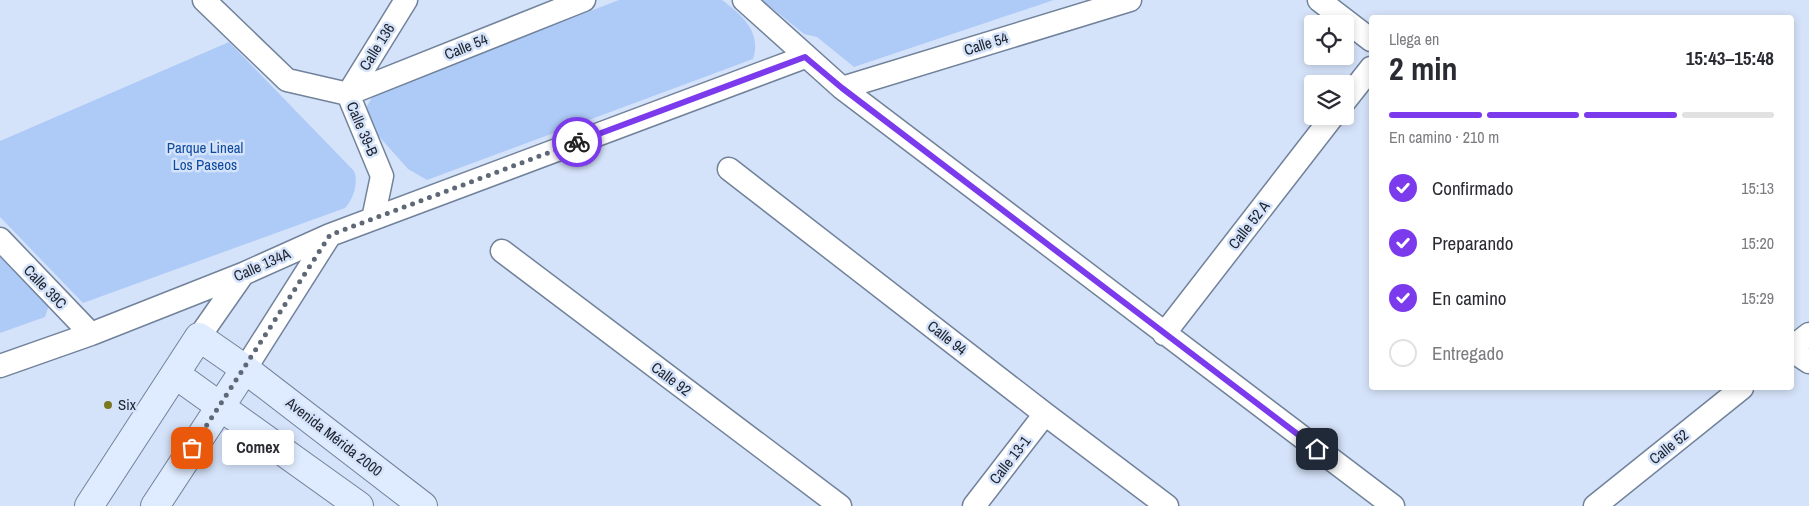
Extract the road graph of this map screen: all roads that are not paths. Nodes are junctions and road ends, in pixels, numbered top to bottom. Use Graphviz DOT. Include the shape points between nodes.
graph roads {
  1 [pos="204,0"];
  2 [pos="406,0"];
  3 [pos="584,0"];
  4 [pos="744,0"];
  5 [pos="1130,0"];
  6 [pos="1319,0"];
  7 [pos="1369,38"];
  8 [pos="805,57"];
  9 [pos="1369,71"];
  10 [pos="842,88"];
  11 [pos="1354,90"];
  12 [pos="348,94"];
  13 [pos="1326,125"];
  14 [pos="729,169"];
  15 [pos="373,219"];
  16 [pos="330,235"];
  17 [pos="0,239"];
  18 [pos="502,252"];
  19 [pos="243,274"];
  20 [pos="91,334"];
  21 [pos="1164,334"];
  22 [pos="1809,334"];
  23 [pos="200,337"];
  24 [pos="1794,346"];
  25 [pos="1794,351"];
  26 [pos="1809,362"];
  27 [pos="0,366"];
  28 [pos="245,369"];
  29 [pos="175,374"];
  30 [pos="1740,390"];
  31 [pos="221,405"];
  32 [pos="1045,414"];
  33 [pos="89,506"];
  34 [pos="155,506"];
  35 [pos="359,506"];
  36 [pos="423,506"];
  37 [pos="840,506"];
  38 [pos="974,506"];
  39 [pos="1166,506"];
  40 [pos="1393,506"];
  41 [pos="1595,506"];
  1 -- 12 [label="street, Calle 39-B" via="287,80"];
  2 -- 12 [label="street, Calle 136"];
  3 -- 12 [label="street, Calle 54"];
  4 -- 8 [label="street"];
  5 -- 10 [label="street, Calle 54"];
  6 -- 7 [label="street"];
  8 -- 10 [label="street"];
  8 -- 15 [label="street, Calle 134A"];
  9 -- 11 [label="street"];
  10 -- 21 [label="street"];
  12 -- 15 [label="street, Calle 39-B" via="382,176"];
  13 -- 21 [label="street, Calle 52 A"];
  14 -- 32 [label="street, Calle 94"];
  15 -- 16 [label="street, Calle 134A"];
  16 -- 19 [label="street, Calle 134A"];
  16 -- 28 [label="street"];
  17 -- 20 [label="street, Calle 39C"];
  18 -- 37 [label="street, Calle 92"];
  19 -- 20 [label="street, Calle 134A"];
  19 -- 23 [label="street"];
  20 -- 27 [label="street, Calle 134A"];
  21 -- 40 [label="street"];
  22 -- 24 [label="street"];
  23 -- 28 [label="main road, Avenida Mérida 2000"];
  23 -- 29 [label="main road"];
  25 -- 26 [label="street"];
  28 -- 31 [label="main road"];
  28 -- 36 [label="main road, Avenida Mérida 2000"];
  29 -- 31 [label="main road"];
  29 -- 33 [label="main road"];
  30 -- 41 [label="street, Calle 52"];
  31 -- 34 [label="main road"];
  31 -- 35 [label="main road"];
  32 -- 38 [label="street, Calle 13-1"];
  32 -- 39 [label="street, Calle 94"];
}
